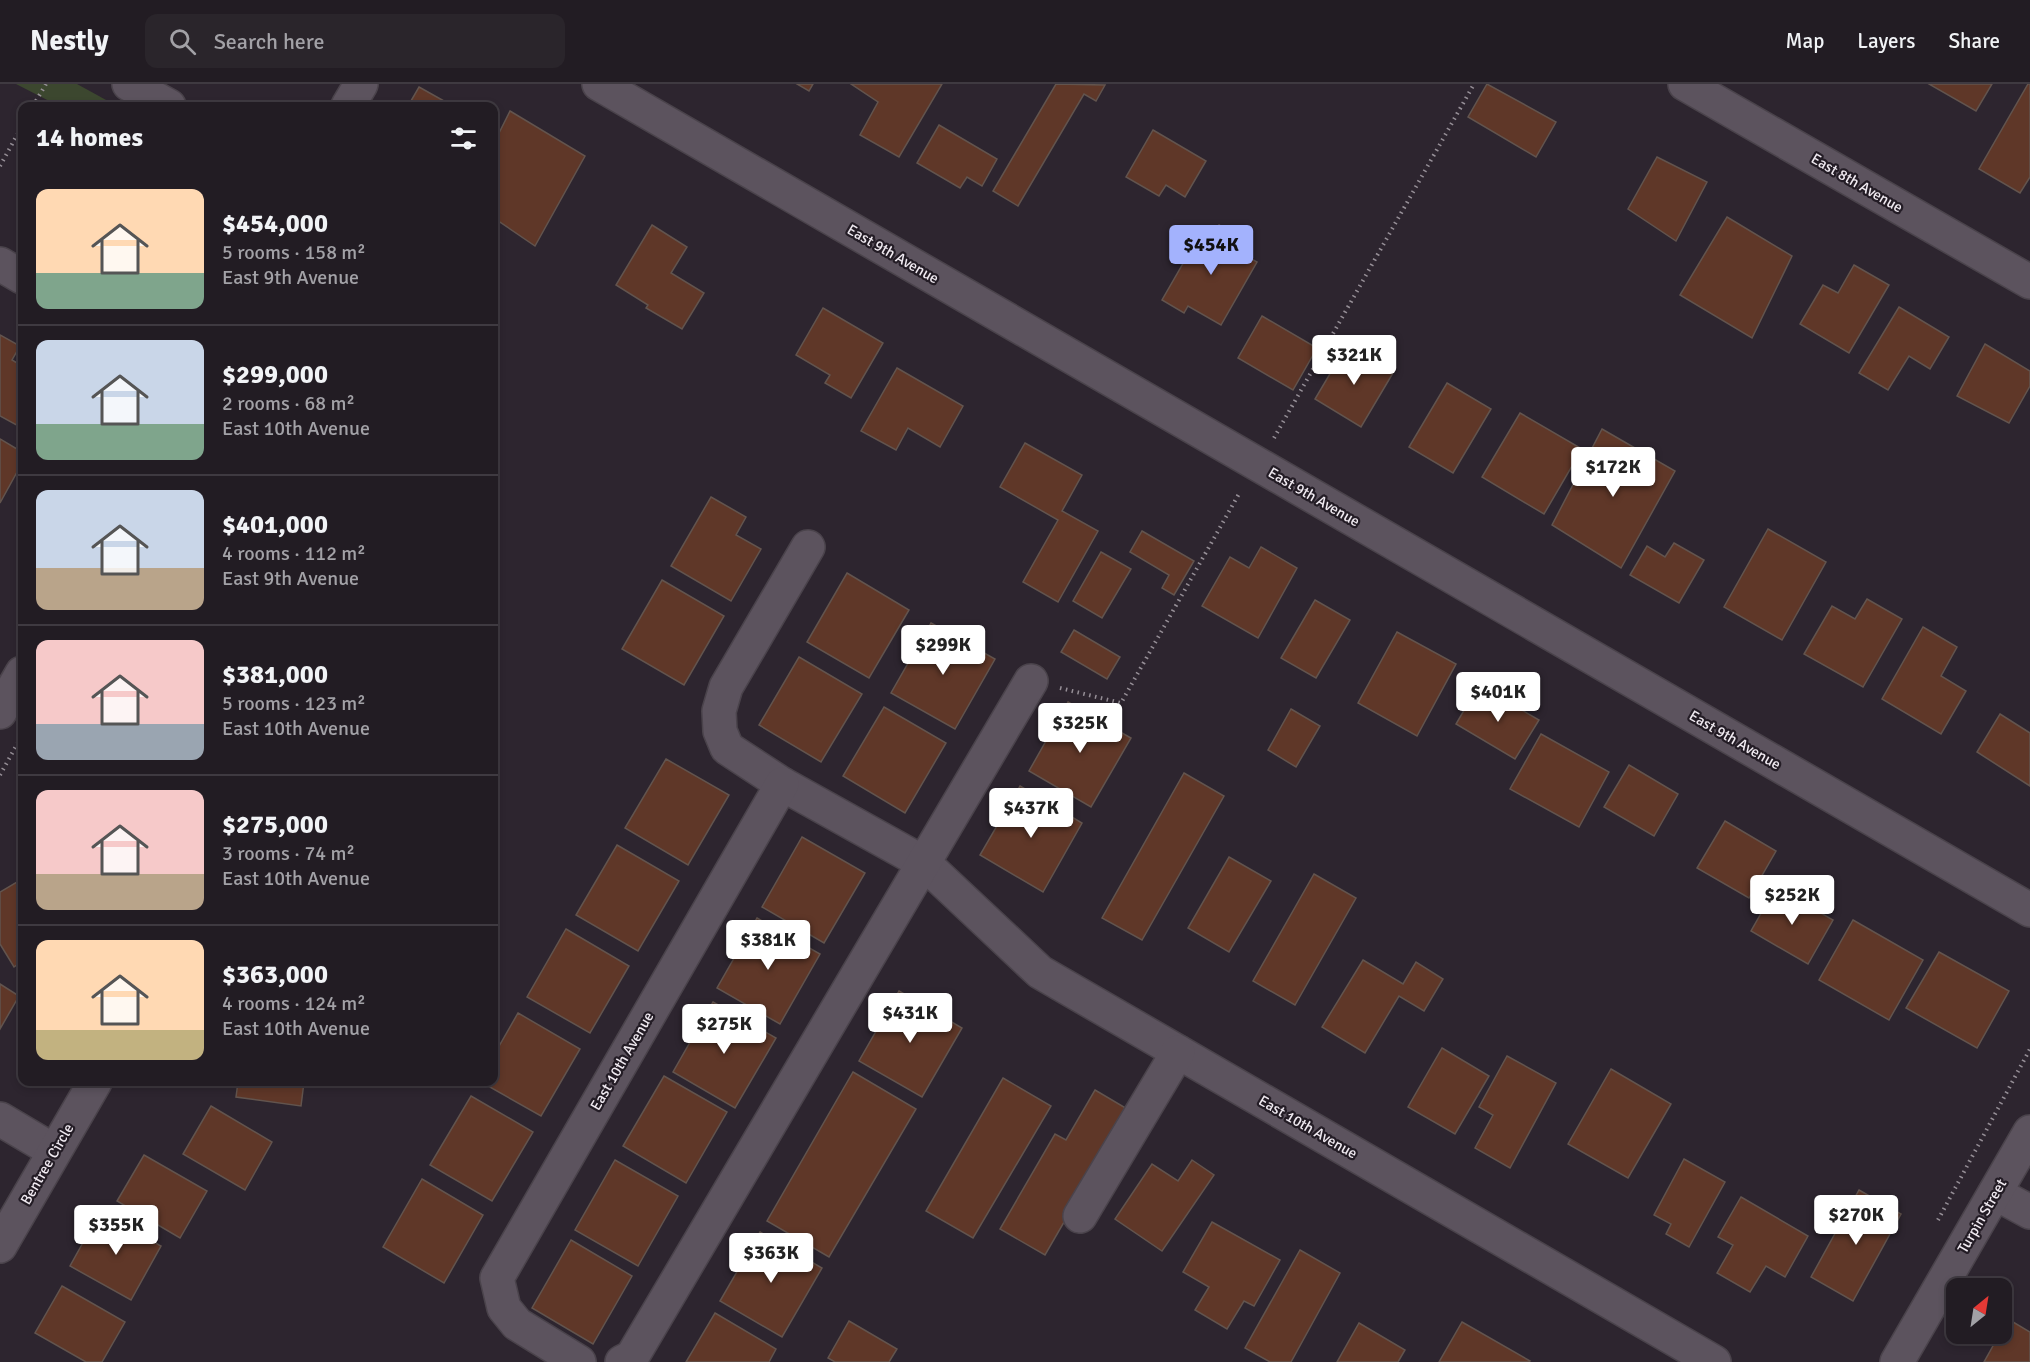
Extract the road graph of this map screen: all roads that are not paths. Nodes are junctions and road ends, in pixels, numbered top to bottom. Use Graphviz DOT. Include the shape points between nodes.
graph roads {
  1 [pos="129,84"];
  2 [pos="361,84"];
  3 [pos="599,84"];
  4 [pos="1685,84"];
  5 [pos="162,102"];
  6 [pos="350,102"];
  7 [pos="0,264"];
  8 [pos="18,275"];
  9 [pos="2030,282"];
  10 [pos="808,547"];
  11 [pos="18,680"];
  12 [pos="1030,681"];
  13 [pos="0,712"];
  14 [pos="782,784"];
  15 [pos="924,863"];
  16 [pos="2030,910"];
  17 [pos="1178,1052"];
  18 [pos="93,1086"];
  19 [pos="0,1119"];
  20 [pos="2030,1132"];
  21 [pos="54,1150"];
  22 [pos="1995,1193"];
  23 [pos="2030,1212"];
  24 [pos="1080,1216"];
  25 [pos="0,1246"];
  26 [pos="579,1362"];
  27 [pos="622,1362"];
  28 [pos="1714,1362"];
  29 [pos="1897,1362"];
  1 -- 5 [label="street"];
  2 -- 6 [label="street"];
  3 -- 16 [label="street, East 9th Avenue"];
  4 -- 9 [label="street, East 8th Avenue"];
  7 -- 8 [label="street"];
  10 -- 14 [label="street" via="726,687 719,711 720,731 727,747"];
  11 -- 13 [label="street"];
  12 -- 15 [label="street"];
  14 -- 15 [label="street, East 10th Avenue"];
  14 -- 26 [label="street, East 10th Avenue" via="497,1278 504,1308 517,1324"];
  15 -- 17 [label="street, East 10th Avenue" via="1040,972"];
  15 -- 27 [label="street" via="632,1357"];
  17 -- 24 [label="street"];
  17 -- 28 [label="street, East 10th Avenue"];
  18 -- 21 [label="street, Bentree Circle"];
  19 -- 21 [label="street"];
  20 -- 22 [label="street, Turpin Street"];
  21 -- 25 [label="street, Bentree Circle"];
  22 -- 23 [label="street"];
  22 -- 29 [label="street, Turpin Street"];
}
